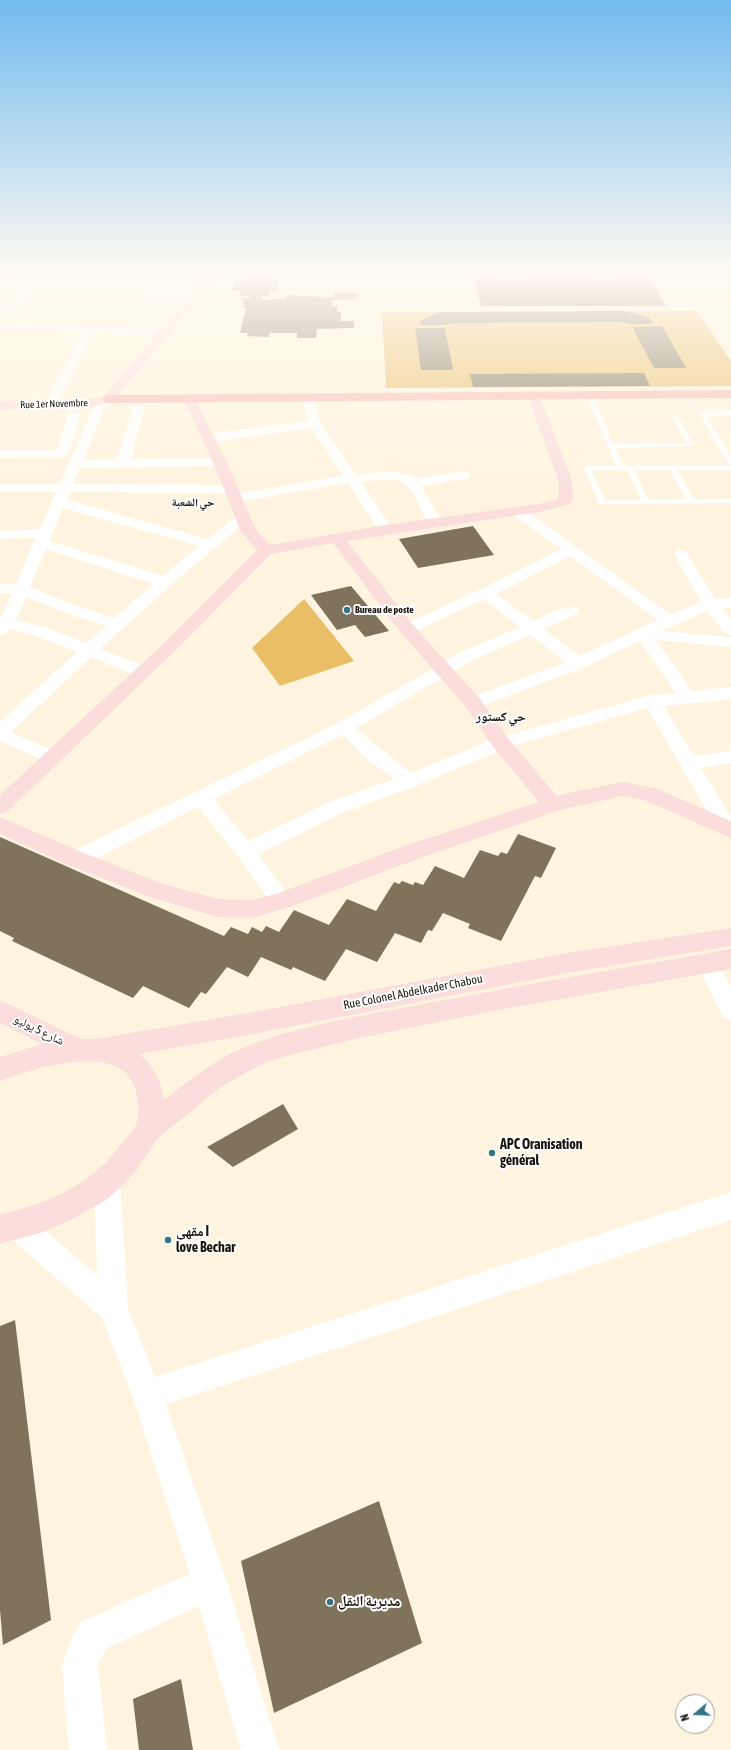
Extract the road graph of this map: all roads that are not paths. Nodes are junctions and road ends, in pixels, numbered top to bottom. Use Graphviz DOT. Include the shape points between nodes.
graph roads {
  1 [pos="76,355"];
  2 [pos="146,355"];
  3 [pos="731,394"];
  4 [pos="533,395"];
  5 [pos="590,395"];
  6 [pos="307,397"];
  7 [pos="0,398"];
  8 [pos="55,398"];
  9 [pos="189,398"];
  10 [pos="108,399"];
  11 [pos="0,405"];
  12 [pos="138,409"];
  13 [pos="731,414"];
  14 [pos="74,416"];
  15 [pos="676,418"];
  16 [pos="315,424"];
  17 [pos="209,438"];
  18 [pos="611,446"];
  19 [pos="0,454"];
  20 [pos="220,462"];
  21 [pos="123,463"];
  22 [pos="731,463"];
  23 [pos="74,464"];
  24 [pos="620,468"];
  25 [pos="630,468"];
  26 [pos="672,468"];
  27 [pos="731,468"];
  28 [pos="464,475"];
  29 [pos="352,478"];
  30 [pos="412,483"];
  31 [pos="0,488"];
  32 [pos="64,489"];
  33 [pos="233,493"];
  34 [pos="691,501"];
  35 [pos="731,501"];
  36 [pos="58,502"];
  37 [pos="645,502"];
  38 [pos="518,511"];
  39 [pos="242,519"];
  40 [pos="436,522"];
  41 [pos="386,530"];
  42 [pos="0,535"];
  43 [pos="43,538"];
  44 [pos="337,538"];
  45 [pos="209,544"];
  46 [pos="266,550"];
  47 [pos="571,550"];
  48 [pos="681,554"];
  49 [pos="165,582"];
  50 [pos="0,589"];
  51 [pos="21,589"];
  52 [pos="485,593"];
  53 [pos="731,603"];
  54 [pos="710,604"];
  55 [pos="571,611"];
  56 [pos="669,621"];
  57 [pos="118,625"];
  58 [pos="4,627"];
  59 [pos="407,628"];
  60 [pos="532,628"];
  61 [pos="731,630"];
  62 [pos="642,634"];
  63 [pos="731,642"];
  64 [pos="87,651"];
  65 [pos="579,663"];
  66 [pos="443,670"];
  67 [pos="144,672"];
  68 [pos="731,693"];
  69 [pos="688,698"];
  70 [pos="652,701"];
  71 [pos="473,703"];
  72 [pos="344,727"];
  73 [pos="0,733"];
  74 [pos="502,743"];
  75 [pos="731,757"];
  76 [pos="51,758"];
  77 [pos="689,763"];
  78 [pos="409,781"];
  79 [pos="202,798"];
  80 [pos="722,803"];
  81 [pos="552,805"];
  82 [pos="0,807"];
  83 [pos="0,825"];
  84 [pos="728,828"];
  85 [pos="245,851"];
  86 [pos="76,858"];
  87 [pos="282,901"];
  88 [pos="731,937"];
  89 [pos="719,962"];
  90 [pos="731,1010"];
  91 [pos="0,1011"];
  92 [pos="87,1049"];
  93 [pos="0,1069"];
  94 [pos="148,1129"];
  95 [pos="106,1180"];
  96 [pos="731,1206"];
  97 [pos="9,1227"];
  98 [pos="113,1308"];
  99 [pos="147,1395"];
  100 [pos="210,1583"];
  101 [pos="88,1750"];
  102 [pos="260,1750"];
  1 -- 8 [label="street"];
  2 -- 10 [label="street"];
  3 -- 5 [label="main road, Rue 1er Novembre"];
  4 -- 5 [label="main road, Rue 1er Novembre"];
  4 -- 6 [label="main road, Rue 1er Novembre"];
  4 -- 38 [label="street" via="563,474 566,487 565,501"];
  5 -- 18 [label="lane"];
  6 -- 9 [label="main road, Rue 1er Novembre"];
  6 -- 16 [label="street"];
  7 -- 8 [label="street, Rue 1er Novembre"];
  8 -- 10 [label="street, Rue 1er Novembre"];
  9 -- 10 [label="main road, Rue 1er Novembre"];
  9 -- 17 [label="street"];
  10 -- 11 [label="street, Rue 1er Novembre" via="86,404"];
  10 -- 23 [label="street" via="99,408"];
  12 -- 21 [label="street"];
  13 -- 22 [label="lane" via="702,414"];
  14 -- 19 [label="street" via="61,453"];
  15 -- 18 [label="lane" via="691,444"];
  16 -- 17 [label="street"];
  16 -- 29 [label="street"];
  17 -- 20 [label="street"];
  18 -- 24 [label="lane"];
  20 -- 21 [label="street"];
  20 -- 33 [label="street"];
  21 -- 23 [label="street"];
  23 -- 32 [label="street"];
  24 -- 25 [label="lane"];
  24 -- 37 [label="lane" via="586,468 602,502"];
  25 -- 26 [label="lane"];
  25 -- 37 [label="lane"];
  26 -- 27 [label="lane"];
  26 -- 34 [label="lane"];
  28 -- 30 [label="street"];
  29 -- 30 [label="street" via="404,477"];
  29 -- 33 [label="street"];
  29 -- 41 [label="street"];
  30 -- 40 [label="street"];
  31 -- 32 [label="street"];
  32 -- 33 [label="street"];
  32 -- 36 [label="street"];
  33 -- 39 [label="street"];
  34 -- 35 [label="lane"];
  34 -- 37 [label="lane"];
  36 -- 43 [label="street"];
  36 -- 45 [label="street"];
  38 -- 40 [label="street"];
  38 -- 47 [label="street"];
  39 -- 45 [label="street"];
  39 -- 46 [label="street" via="249,532"];
  40 -- 41 [label="street"];
  41 -- 44 [label="street"];
  42 -- 43 [label="street"];
  43 -- 49 [label="street"];
  43 -- 51 [label="street"];
  44 -- 46 [label="street"];
  44 -- 59 [label="street"];
  45 -- 49 [label="street"];
  46 -- 67 [label="street"];
  47 -- 52 [label="street"];
  47 -- 56 [label="street"];
  48 -- 54 [label="street"];
  49 -- 57 [label="street"];
  50 -- 51 [label="street"];
  51 -- 57 [label="street"];
  51 -- 58 [label="street"];
  52 -- 59 [label="street"];
  52 -- 60 [label="street"];
  53 -- 54 [label="street"];
  54 -- 56 [label="street"];
  54 -- 61 [label="street"];
  55 -- 60 [label="street"];
  56 -- 62 [label="street"];
  57 -- 64 [label="street"];
  58 -- 64 [label="street" via="40,631"];
  59 -- 66 [label="street"];
  60 -- 65 [label="street"];
  60 -- 66 [label="street" via="467,656"];
  62 -- 63 [label="street"];
  62 -- 65 [label="street"];
  62 -- 69 [label="street"];
  64 -- 67 [label="street"];
  64 -- 73 [label="street"];
  65 -- 71 [label="street"];
  66 -- 71 [label="street"];
  66 -- 72 [label="street"];
  67 -- 76 [label="street"];
  68 -- 69 [label="street"];
  69 -- 70 [label="street"];
  70 -- 74 [label="street"];
  70 -- 77 [label="street"];
  71 -- 74 [label="street"];
  72 -- 78 [label="street"];
  72 -- 79 [label="street"];
  73 -- 76 [label="street"];
  74 -- 78 [label="street"];
  74 -- 81 [label="street"];
  75 -- 77 [label="street"];
  76 -- 82 [label="street"];
  77 -- 80 [label="street"];
  78 -- 85 [label="street" via="338,807"];
  79 -- 85 [label="street"];
  79 -- 86 [label="street"];
  80 -- 84 [label="street"];
  81 -- 84 [label="street" via="623,789 648,792"];
  81 -- 87 [label="street" via="415,851"];
  83 -- 86 [label="street"];
  85 -- 87 [label="street"];
  86 -- 87 [label="street" via="158,891 218,908 252,909"];
  88 -- 92 [label="street, Rue Colonel Abdelkader Chabou" via="573,962 248,1024"];
  89 -- 90 [label="street"];
  89 -- 94 [label="street, Rue Colonel Abdelkader Chabou" via="498,1000 355,1028 282,1046 252,1056 212,1079"];
  91 -- 92 [label="street, شارع 5 يوليو"];
  92 -- 93 [label="street, Rue Colonel Abdelkader Chabou" via="54,1052"];
  92 -- 94 [label="street" via="124,1057 141,1072 149,1089 152,1108"];
  94 -- 95 [label="street" via="132,1154"];
  95 -- 97 [label="street" via="73,1205"];
  95 -- 98 [label="street"];
  96 -- 99 [label="street"];
  97 -- 98 [label="street"];
  98 -- 99 [label="street"];
  99 -- 100 [label="street"];
  100 -- 101 [label="street" via="94,1635 80,1665"];
  100 -- 102 [label="street"];
}
